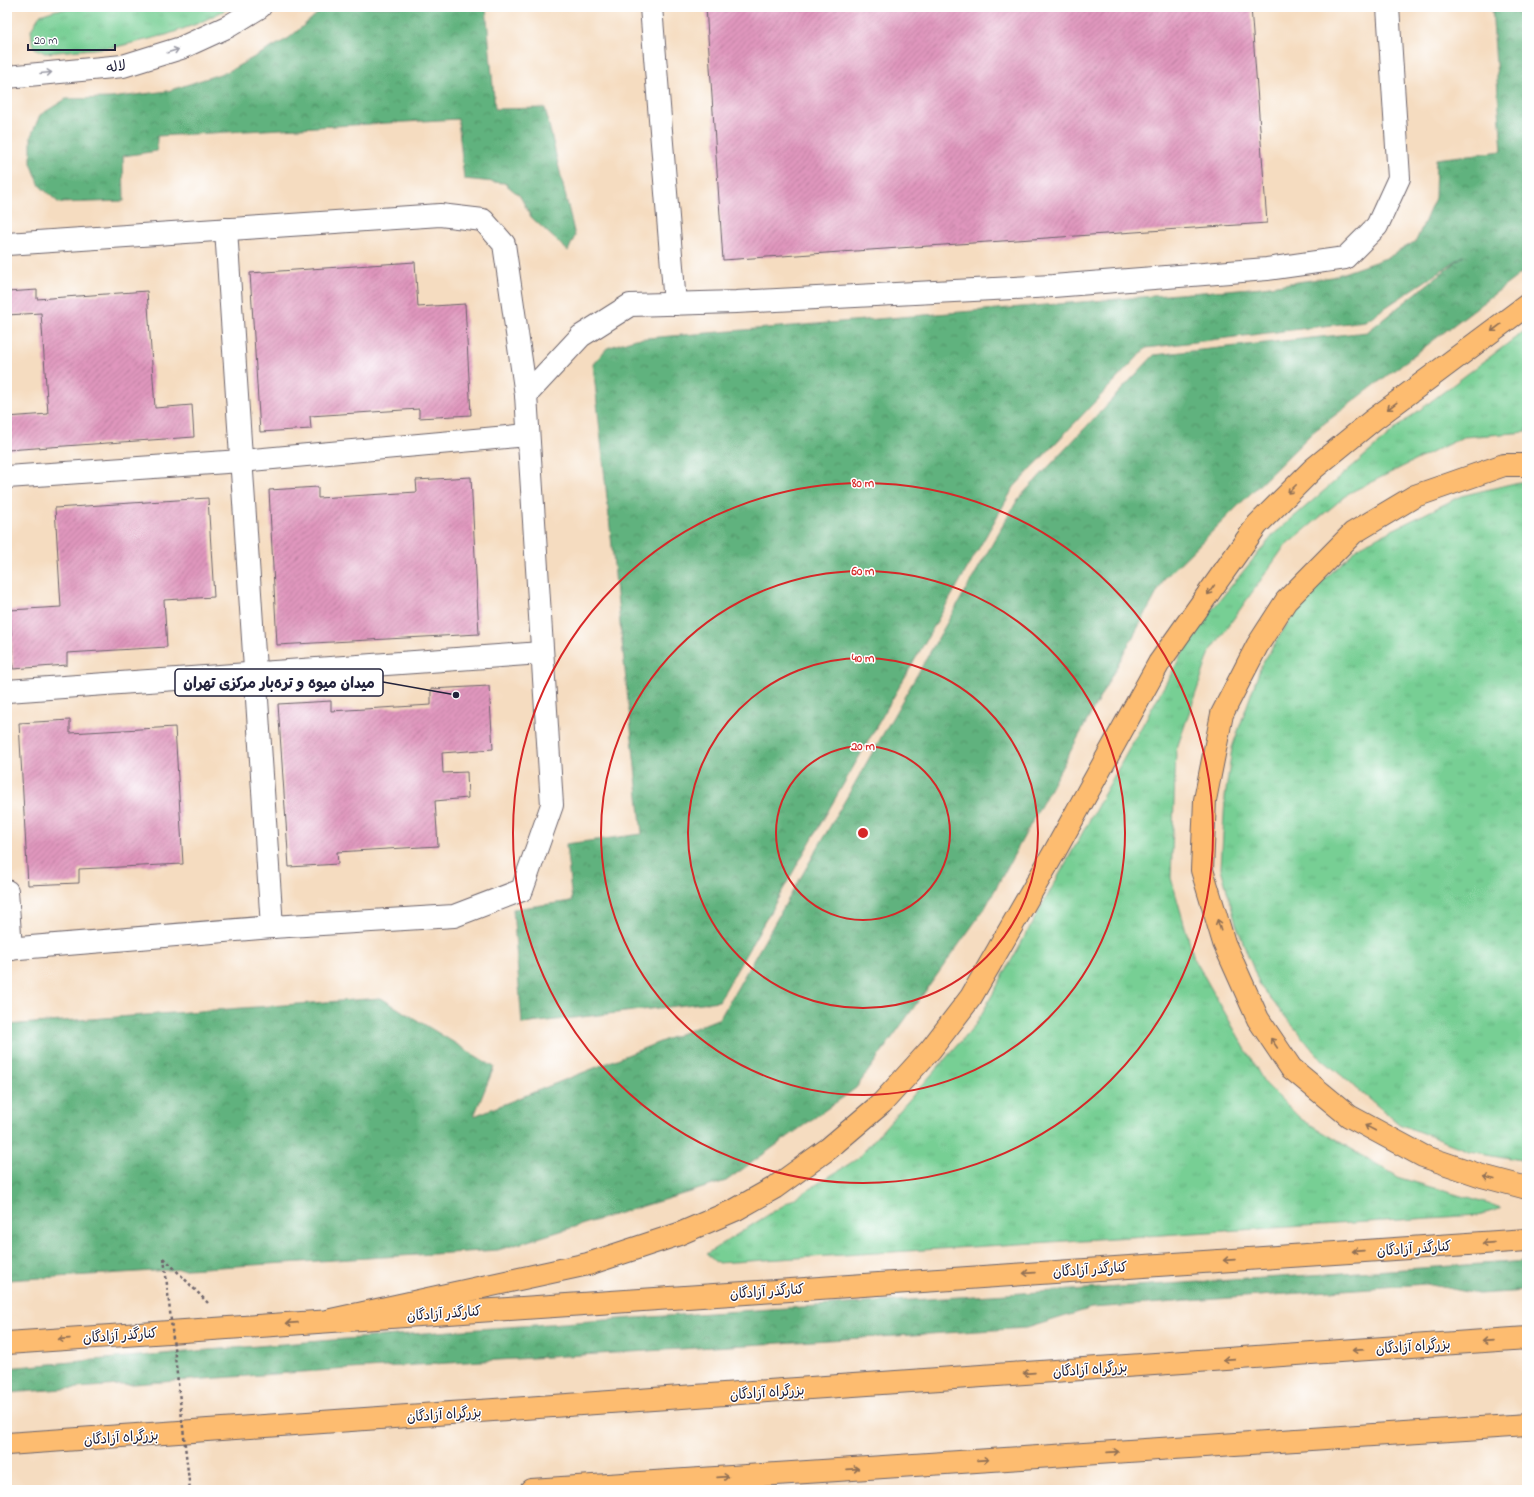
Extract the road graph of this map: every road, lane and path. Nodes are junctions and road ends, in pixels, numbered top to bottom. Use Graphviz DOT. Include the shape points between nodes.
graph roads {
  1 [pos="260,7"];
  2 [pos="651,7"];
  3 [pos="1388,7"];
  4 [pos="7,77"];
  5 [pos="226,229"];
  6 [pos="7,244"];
  7 [pos="675,304"];
  8 [pos="1527,305"];
  9 [pos="526,395"];
  10 [pos="528,435"];
  11 [pos="241,461"];
  12 [pos="1527,465"];
  13 [pos="7,477"];
  14 [pos="541,653"];
  15 [pos="255,674"];
  16 [pos="7,691"];
  17 [pos="7,891"];
  18 [pos="272,927"];
  19 [pos="9,949"];
  20 [pos="1527,1188"];
  21 [pos="1527,1240"];
  22 [pos="331,1320"];
  23 [pos="232,1328"];
  24 [pos="1527,1338"];
  25 [pos="7,1343"];
  26 [pos="1527,1425"];
  27 [pos="7,1444"];
  28 [pos="190,1490"];
  29 [pos="531,1490"];
  4 -- 1 [label="street, لاله, one-way" via="123,66 181,48 229,26"];
  2 -- 7 [label="street"];
  3 -- 7 [label="street" via="1399,178 1377,226 1345,258 1267,270 1053,286"];
  5 -- 6 [label="street"];
  5 -- 9 [label="street" via="440,215 483,220 504,244"];
  5 -- 11 [label="street"];
  7 -- 9 [label="street" via="630,305 581,336"];
  8 -- 22 [label="main road, one-way" via="1349,439 1313,469 1257,525 1159,663 971,997 931,1049 882,1103 828,1149 774,1188 735,1210 679,1234 588,1264"];
  9 -- 10 [label="street"];
  10 -- 11 [label="street"];
  10 -- 14 [label="street"];
  11 -- 13 [label="street"];
  11 -- 15 [label="street"];
  20 -- 12 [label="main road, one-way" via="1423,1156 1349,1116 1291,1068 1258,1019 1224,943 1202,870 1205,800 1222,714 1257,646 1286,601 1353,532 1416,496 1504,465"];
  14 -- 15 [label="street"];
  14 -- 18 [label="street" via="552,805 522,890 454,916"];
  15 -- 16 [label="street"];
  15 -- 18 [label="street"];
  17 -- 19 [label="street"];
  18 -- 19 [label="street"];
  21 -- 22 [label="main road, کنارگذر آزادگان, one-way"];
  22 -- 23 [label="main road, کنارگذر آزادگان, one-way"];
  23 -- 25 [label="main road, کنارگذر آزادگان, one-way"];
  23 -- 28 [label="path, bridge" via="164,1258"];
  24 -- 27 [label="main road, بزرگراه آزادگان, one-way"];
  29 -- 26 [label="main road, one-way"];
}
